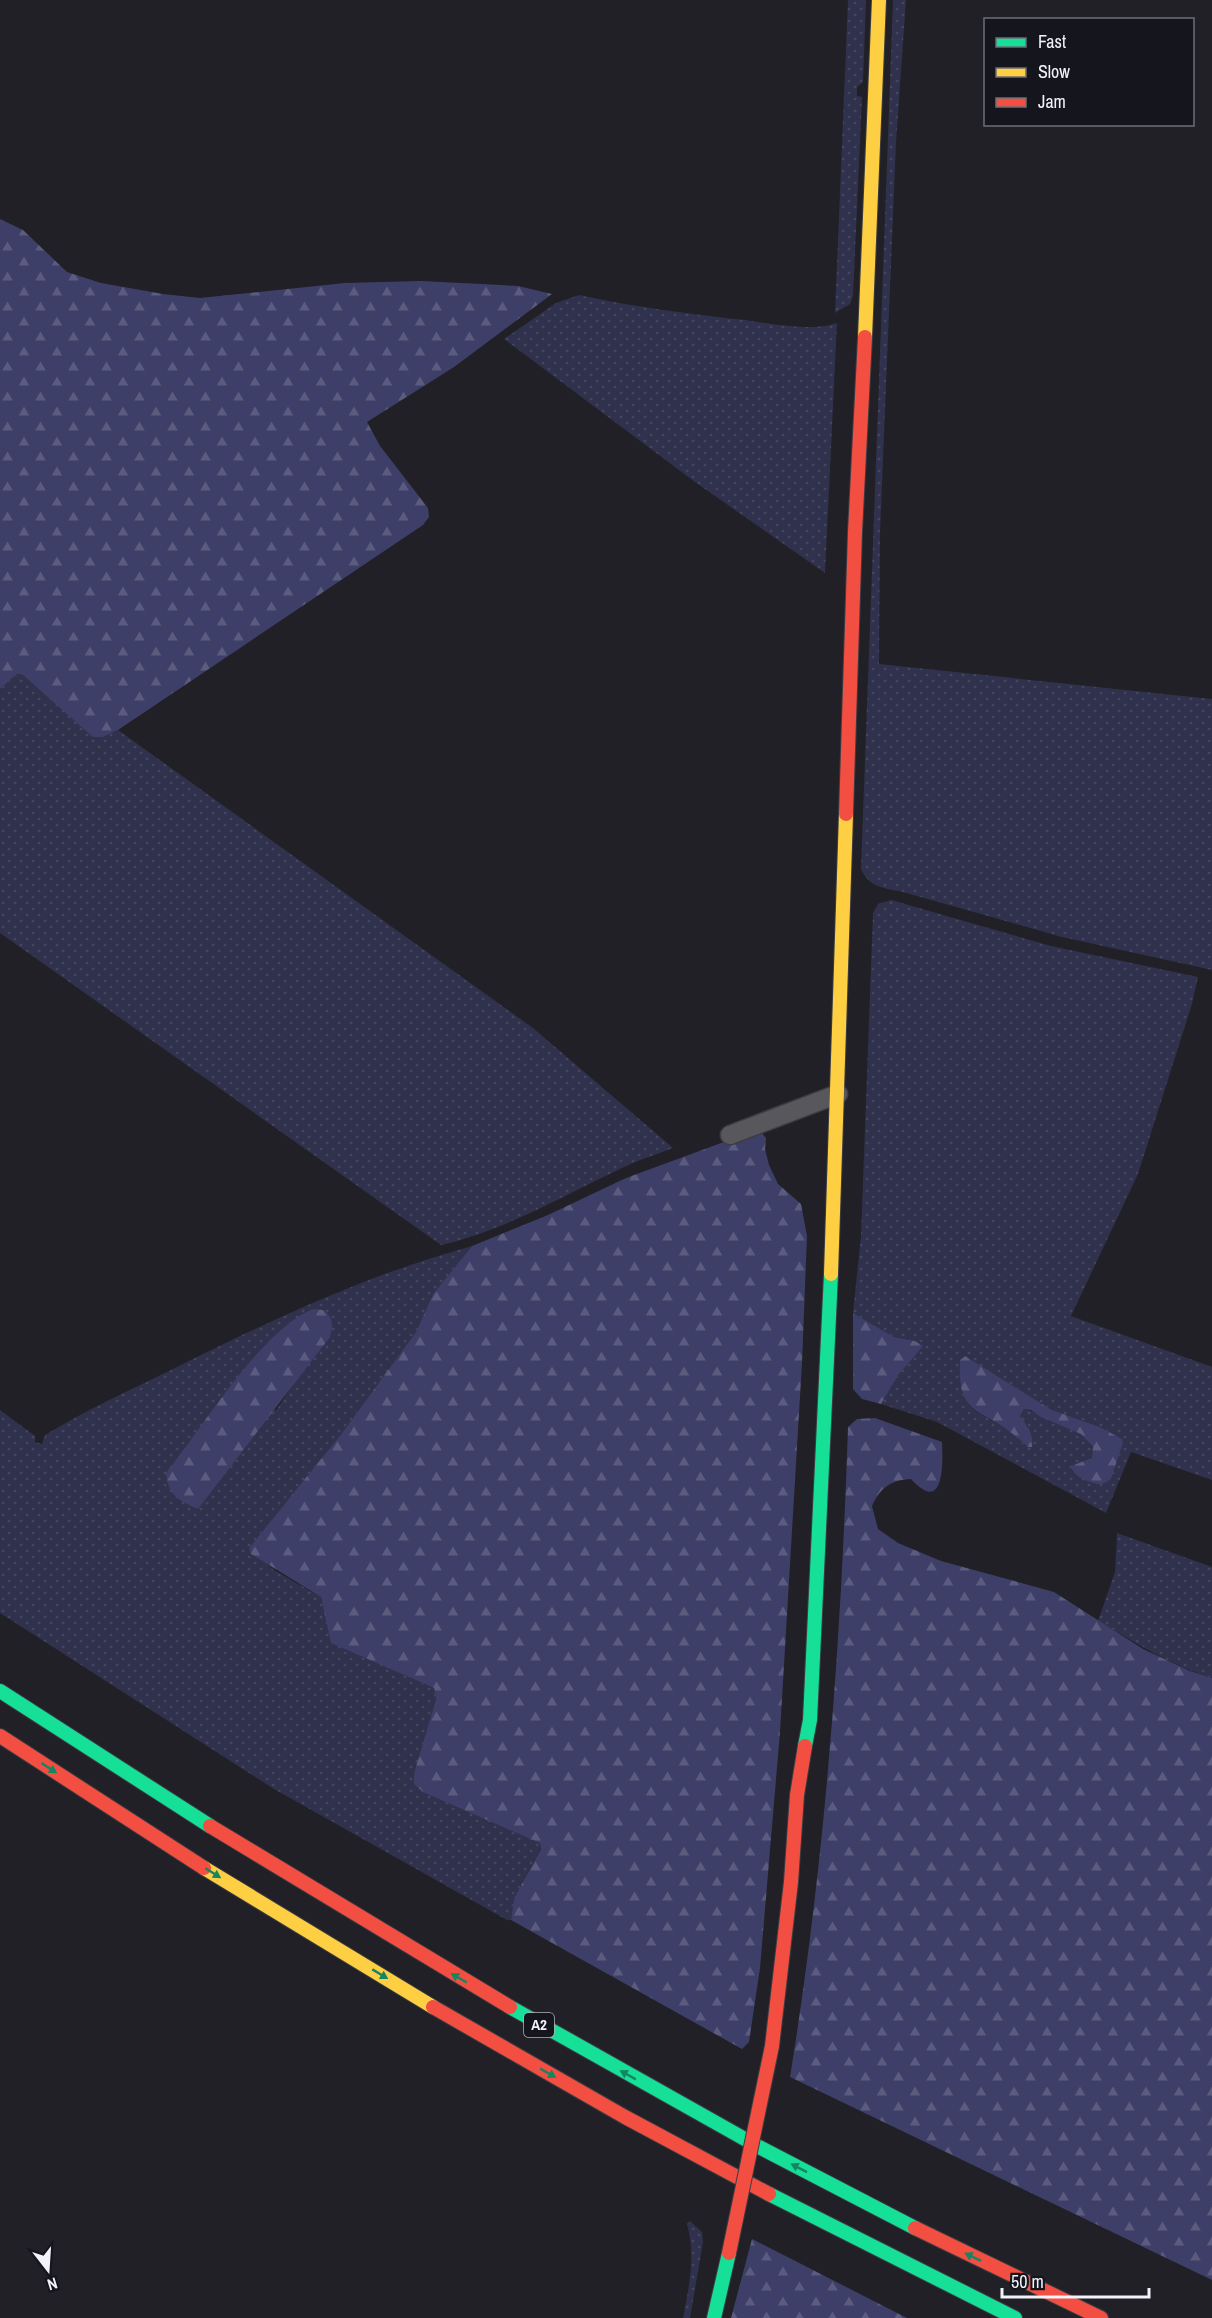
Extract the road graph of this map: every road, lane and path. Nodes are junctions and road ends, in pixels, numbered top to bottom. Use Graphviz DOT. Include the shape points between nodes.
graph roads {
  1 [pos="879,0"];
  2 [pos="838,1094"];
  3 [pos="730,1135"];
  4 [pos="0,1691"];
  5 [pos="0,1736"];
  6 [pos="714,2318"];
  7 [pos="1016,2318"];
  8 [pos="1101,2318"];
  1 -- 2 [label="main road" via="854,555"];
  2 -- 3 [label="street"];
  2 -- 6 [label="main road, bridge" via="810,1720 797,1795 772,2046"];
  8 -- 4 [label="main road, A2, one-way" via="761,2149 558,2036 259,1857"];
  5 -- 7 [label="main road, A2, one-way" via="296,1924 533,2065 749,2184"];
}
